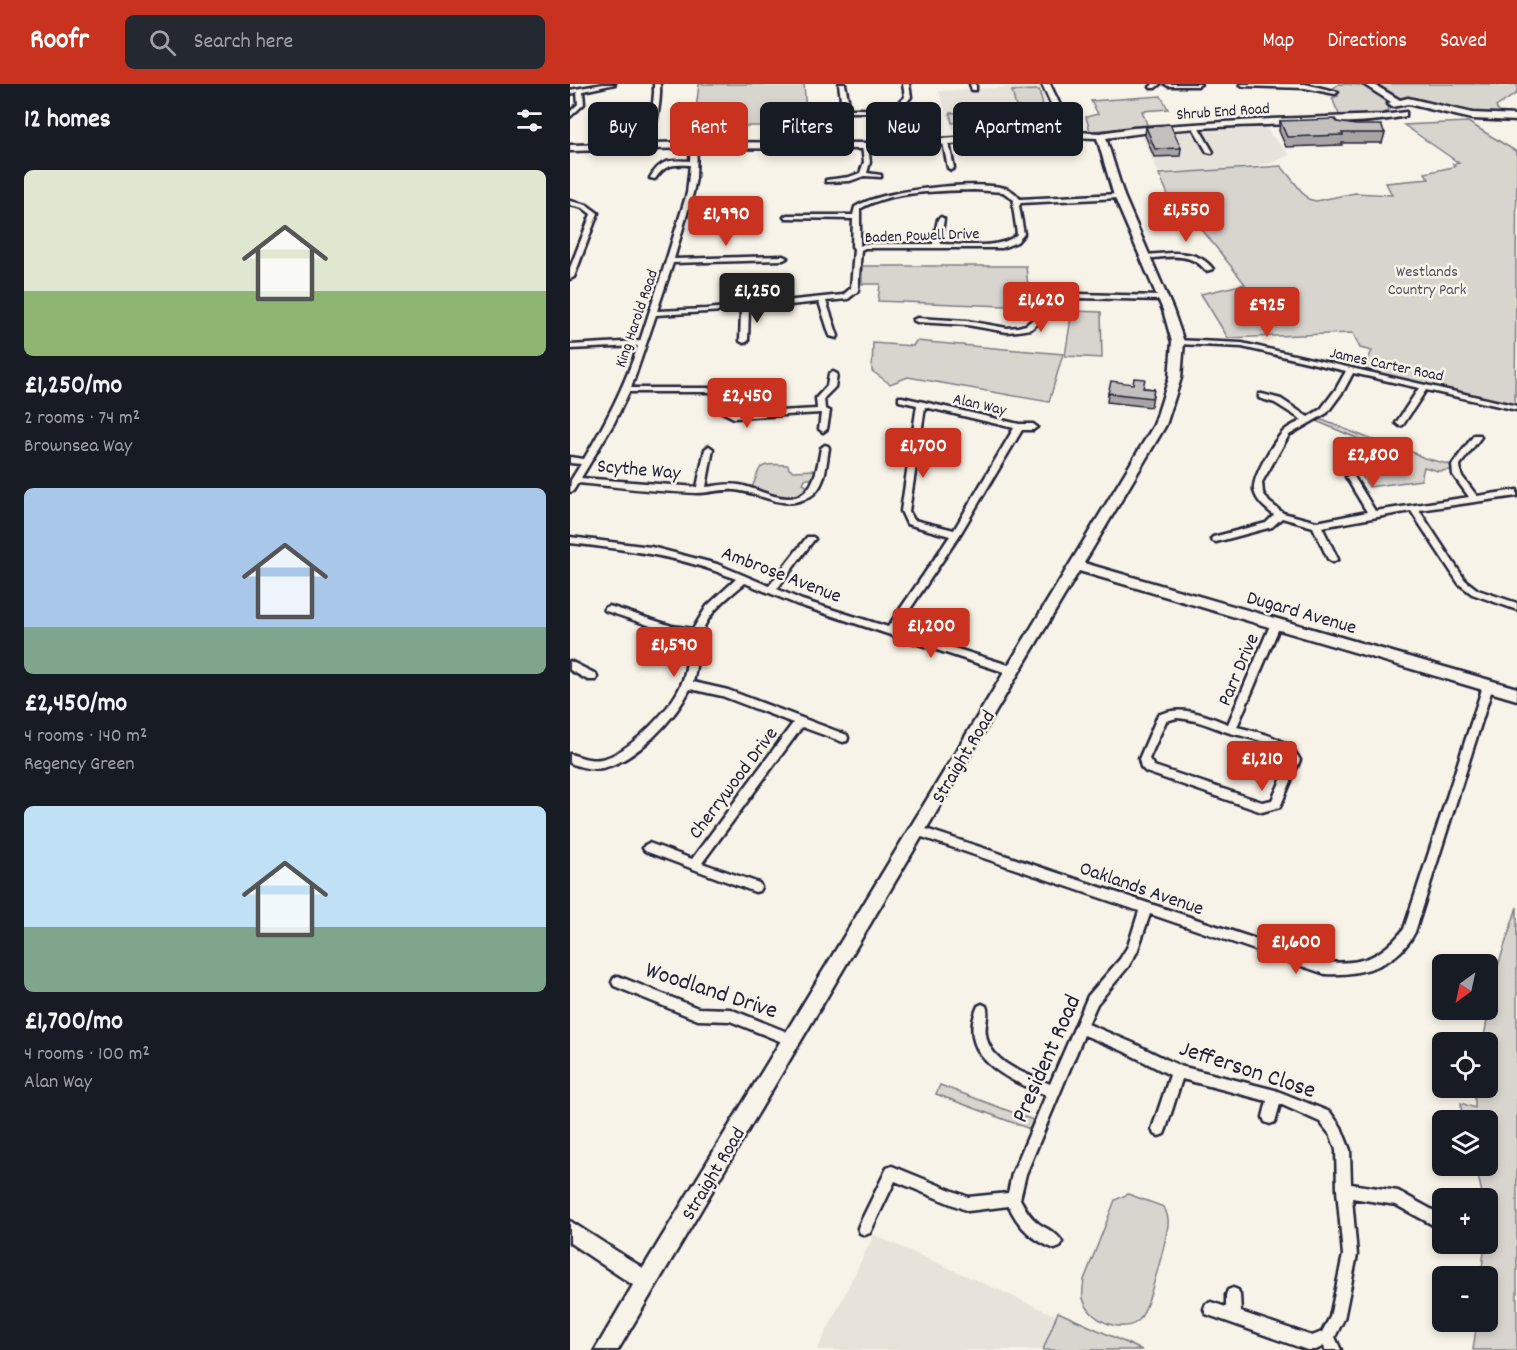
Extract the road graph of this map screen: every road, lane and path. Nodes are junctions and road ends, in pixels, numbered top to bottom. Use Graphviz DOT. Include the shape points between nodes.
graph roads {
  1 [pos="612,84"];
  2 [pos="657,84"];
  3 [pos="842,84"];
  4 [pos="906,84"];
  5 [pos="1046,84"];
  6 [pos="1168,84"];
  7 [pos="1198,84"];
  8 [pos="1243,84"];
  9 [pos="1366,84"];
  10 [pos="1331,89"];
  11 [pos="580,91"];
  12 [pos="570,92"];
  13 [pos="657,102"];
  14 [pos="903,102"];
  15 [pos="1055,102"];
  16 [pos="1392,103"];
  17 [pos="866,110"];
  18 [pos="1414,111"];
  19 [pos="570,116"];
  20 [pos="1375,118"];
  21 [pos="1516,119"];
  22 [pos="1195,126"];
  23 [pos="1083,135"];
  24 [pos="1100,136"];
  25 [pos="953,142"];
  26 [pos="946,143"];
  27 [pos="748,145"];
  28 [pos="865,146"];
  29 [pos="570,148"];
  30 [pos="588,148"];
  31 [pos="1210,152"];
  32 [pos="694,156"];
  33 [pos="694,163"];
  34 [pos="951,168"];
  35 [pos="862,174"];
  36 [pos="879,176"];
  37 [pos="653,178"];
  38 [pos="828,181"];
  39 [pos="1119,196"];
  40 [pos="1018,201"];
  41 [pos="570,203"];
  42 [pos="787,217"];
  43 [pos="856,217"];
  44 [pos="941,219"];
  45 [pos="936,246"];
  46 [pos="858,249"];
  47 [pos="1145,257"];
  48 [pos="783,258"];
  49 [pos="670,261"];
  50 [pos="1209,269"];
  51 [pos="570,277"];
  52 [pos="1161,297"];
  53 [pos="822,300"];
  54 [pos="745,307"];
  55 [pos="654,313"];
  56 [pos="917,320"];
  57 [pos="834,336"];
  58 [pos="744,341"];
  59 [pos="1178,342"];
  60 [pos="642,344"];
  61 [pos="570,347"];
  62 [pos="1351,370"];
  63 [pos="833,374"];
  64 [pos="1424,386"];
  65 [pos="626,390"];
  66 [pos="1262,396"];
  67 [pos="902,399"];
  68 [pos="921,405"];
  69 [pos="1517,408"];
  70 [pos="826,411"];
  71 [pos="1307,420"];
  72 [pos="1400,423"];
  73 [pos="1019,427"];
  74 [pos="1034,427"];
  75 [pos="823,429"];
  76 [pos="1477,437"];
  77 [pos="825,448"];
  78 [pos="709,449"];
  79 [pos="570,460"];
  80 [pos="586,462"];
  81 [pos="1350,477"];
  82 [pos="573,484"];
  83 [pos="701,490"];
  84 [pos="1517,493"];
  85 [pos="1475,499"];
  86 [pos="1414,509"];
  87 [pos="1373,514"];
  88 [pos="1280,515"];
  89 [pos="1317,525"];
  90 [pos="956,534"];
  91 [pos="810,539"];
  92 [pos="1216,539"];
  93 [pos="570,540"];
  94 [pos="1333,559"];
  95 [pos="1076,564"];
  96 [pos="744,578"];
  97 [pos="771,590"];
  98 [pos="1517,607"];
  99 [pos="609,609"];
  100 [pos="1276,623"];
  101 [pos="890,631"];
  102 [pos="697,633"];
  103 [pos="570,665"];
  104 [pos="1011,670"];
  105 [pos="592,677"];
  106 [pos="687,684"];
  107 [pos="1488,686"];
  108 [pos="1517,694"];
  109 [pos="800,722"];
  110 [pos="1231,729"];
  111 [pos="843,738"];
  112 [pos="570,758"];
  113 [pos="916,831"];
  114 [pos="648,848"];
  115 [pos="694,865"];
  116 [pos="755,887"];
  117 [pos="1146,909"];
  118 [pos="618,982"];
  119 [pos="982,1010"];
  120 [pos="1080,1028"];
  121 [pos="792,1040"];
  122 [pos="1178,1072"];
  123 [pos="1053,1091"];
  124 [pos="1275,1096"];
  125 [pos="1270,1117"];
  126 [pos="1160,1129"];
  127 [pos="1344,1190"];
  128 [pos="1013,1199"];
  129 [pos="1432,1217"];
  130 [pos="865,1228"];
  131 [pos="570,1231"];
  132 [pos="1055,1242"];
  133 [pos="646,1280"];
  134 [pos="1233,1294"];
  135 [pos="1211,1309"];
  136 [pos="1234,1316"];
  137 [pos="1330,1344"];
  138 [pos="606,1350"];
  1 -- 11 [label="street"];
  2 -- 13 [label="street"];
  3 -- 17 [label="street" via="848,111"];
  4 -- 14 [label="street" via="908,96"];
  5 -- 15 [label="street"];
  6 -- 7 [label="street"];
  8 -- 10 [label="street"];
  9 -- 16 [label="street"];
  11 -- 12 [label="street"];
  11 -- 19 [label="street" via="581,104"];
  16 -- 18 [label="street"];
  16 -- 18 [label="street" via="1408,101"];
  16 -- 20 [label="street, Shrub End Road"];
  18 -- 20 [label="street, Shrub End Road"];
  18 -- 21 [label="street"];
  20 -- 22 [label="street, Shrub End Road"];
  22 -- 24 [label="street, Shrub End Road"];
  22 -- 31 [label="street"];
  23 -- 24 [label="street, Shrub End Road"];
  24 -- 39 [label="street, Straight Road"];
  25 -- 26 [label="street, Shrub End Road"];
  26 -- 28 [label="street, Shrub End Road"];
  26 -- 34 [label="street"];
  27 -- 28 [label="street, Shrub End Road"];
  28 -- 35 [label="street" via="867,162"];
  29 -- 30 [label="street, Shrub End Road"];
  32 -- 33 [label="street, King Harold Road"];
  33 -- 37 [label="street" via="664,164"];
  33 -- 49 [label="street, King Harold Road" via="690,193"];
  35 -- 36 [label="street"];
  35 -- 38 [label="street"];
  39 -- 40 [label="street"];
  39 -- 47 [label="street, Straight Road"];
  40 -- 43 [label="street" via="1013,194 994,188 904,192 860,204"];
  40 -- 45 [label="street, Baden Powell Drive" via="1021,234 1015,241 1002,246"];
  41 -- 51 [label="street" via="595,213"];
  42 -- 43 [label="street"];
  43 -- 46 [label="street"];
  44 -- 45 [label="street"];
  45 -- 46 [label="street, Baden Powell Drive"];
  46 -- 53 [label="street, Baden Powell Drive" via="855,289 845,297"];
  47 -- 50 [label="street" via="1189,255"];
  47 -- 52 [label="street, Straight Road"];
  48 -- 49 [label="street"];
  49 -- 55 [label="street, King Harold Road"];
  52 -- 56 [label="street" via="1063,299 1028,327 1018,329"];
  52 -- 59 [label="street, Straight Road"];
  53 -- 54 [label="street, Baden Powell Drive"];
  53 -- 57 [label="street"];
  54 -- 55 [label="street, Baden Powell Drive"];
  54 -- 58 [label="street"];
  55 -- 60 [label="street, King Harold Road"];
  59 -- 62 [label="street, James Carter Road" via="1242,345"];
  59 -- 95 [label="street, Straight Road" via="1175,378 1160,425"];
  60 -- 61 [label="street"];
  60 -- 65 [label="street, King Harold Road"];
  62 -- 64 [label="street, James Carter Road"];
  62 -- 71 [label="street" via="1324,411"];
  63 -- 70 [label="street" via="831,387 820,398"];
  64 -- 69 [label="street, James Carter Road"];
  64 -- 72 [label="street"];
  65 -- 70 [label="street" via="714,390 725,410 737,416"];
  65 -- 80 [label="street, King Harold Road"];
  66 -- 71 [label="street" via="1278,401"];
  67 -- 68 [label="street, Alan Way"];
  68 -- 73 [label="street, Alan Way"];
  68 -- 90 [label="street" via="905,511 910,522"];
  70 -- 75 [label="street"];
  71 -- 88 [label="street" via="1286,433 1258,482 1266,504"];
  73 -- 74 [label="street, Alan Way"];
  73 -- 90 [label="street"];
  76 -- 85 [label="street" via="1456,465 1457,475"];
  77 -- 83 [label="street, Scythe Way" via="817,483 800,498 772,500 735,487"];
  78 -- 83 [label="street, Scythe Way"];
  79 -- 80 [label="street"];
  80 -- 82 [label="street, King Harold Road"];
  81 -- 87 [label="street"];
  82 -- 83 [label="street, Scythe Way"];
  84 -- 85 [label="street"];
  85 -- 86 [label="street"];
  86 -- 87 [label="street"];
  86 -- 98 [label="street" via="1462,582 1475,592"];
  87 -- 89 [label="street"];
  88 -- 89 [label="street"];
  88 -- 92 [label="street" via="1269,525"];
  89 -- 94 [label="street"];
  90 -- 101 [label="street"];
  91 -- 97 [label="street"];
  93 -- 96 [label="street, Ambrose Avenue" via="680,556"];
  95 -- 100 [label="street, Dugard Avenue"];
  95 -- 104 [label="street, Straight Road"];
  96 -- 97 [label="street, Ambrose Avenue"];
  96 -- 102 [label="street" via="710,609"];
  97 -- 101 [label="street, Ambrose Avenue"];
  99 -- 102 [label="street"];
  100 -- 107 [label="street, Dugard Avenue"];
  100 -- 110 [label="street, Parr Drive"];
  101 -- 104 [label="street, Ambrose Avenue"];
  102 -- 106 [label="street"];
  103 -- 105 [label="street"];
  104 -- 113 [label="street, Straight Road"];
  106 -- 109 [label="street" via="724,693"];
  106 -- 112 [label="street" via="670,712 622,757 597,765"];
  107 -- 108 [label="street, Dugard Avenue"];
  107 -- 117 [label="street, Oaklands Avenue" via="1409,932 1383,959 1346,970 1324,969"];
  109 -- 111 [label="street"];
  109 -- 115 [label="street, Cherrywood Drive"];
  110 -- 110 [label="street, Parr Drive" via="1283,746 1294,755 1276,804 1262,807 1145,764 1162,718 1168,714"];
  113 -- 117 [label="street, Oaklands Avenue"];
  113 -- 121 [label="street, Straight Road"];
  114 -- 115 [label="street, Cherrywood Drive"];
  115 -- 116 [label="street, Cherrywood Drive"];
  117 -- 120 [label="street, President Road" via="1133,948 1092,1000"];
  118 -- 121 [label="street, Woodland Drive" via="698,1014 730,1015"];
  119 -- 123 [label="street" via="979,1036 987,1053 1012,1074"];
  120 -- 122 [label="street, Jefferson Close"];
  120 -- 123 [label="street, President Road"];
  121 -- 133 [label="street, Straight Road"];
  122 -- 124 [label="street, Jefferson Close"];
  122 -- 126 [label="street"];
  123 -- 128 [label="street, President Road" via="1019,1174"];
  124 -- 125 [label="street"];
  124 -- 127 [label="street, Jefferson Close" via="1325,1117 1343,1150"];
  127 -- 129 [label="street" via="1398,1198"];
  127 -- 137 [label="street, Jefferson Close" via="1350,1255"];
  128 -- 130 [label="street" via="968,1204 892,1173"];
  128 -- 132 [label="street" via="1031,1229"];
  131 -- 133 [label="street"];
  133 -- 138 [label="street, Straight Road"];
  134 -- 136 [label="street"];
  135 -- 136 [label="street, Jefferson Close"];
  136 -- 137 [label="street, Jefferson Close" via="1312,1344"];
}
